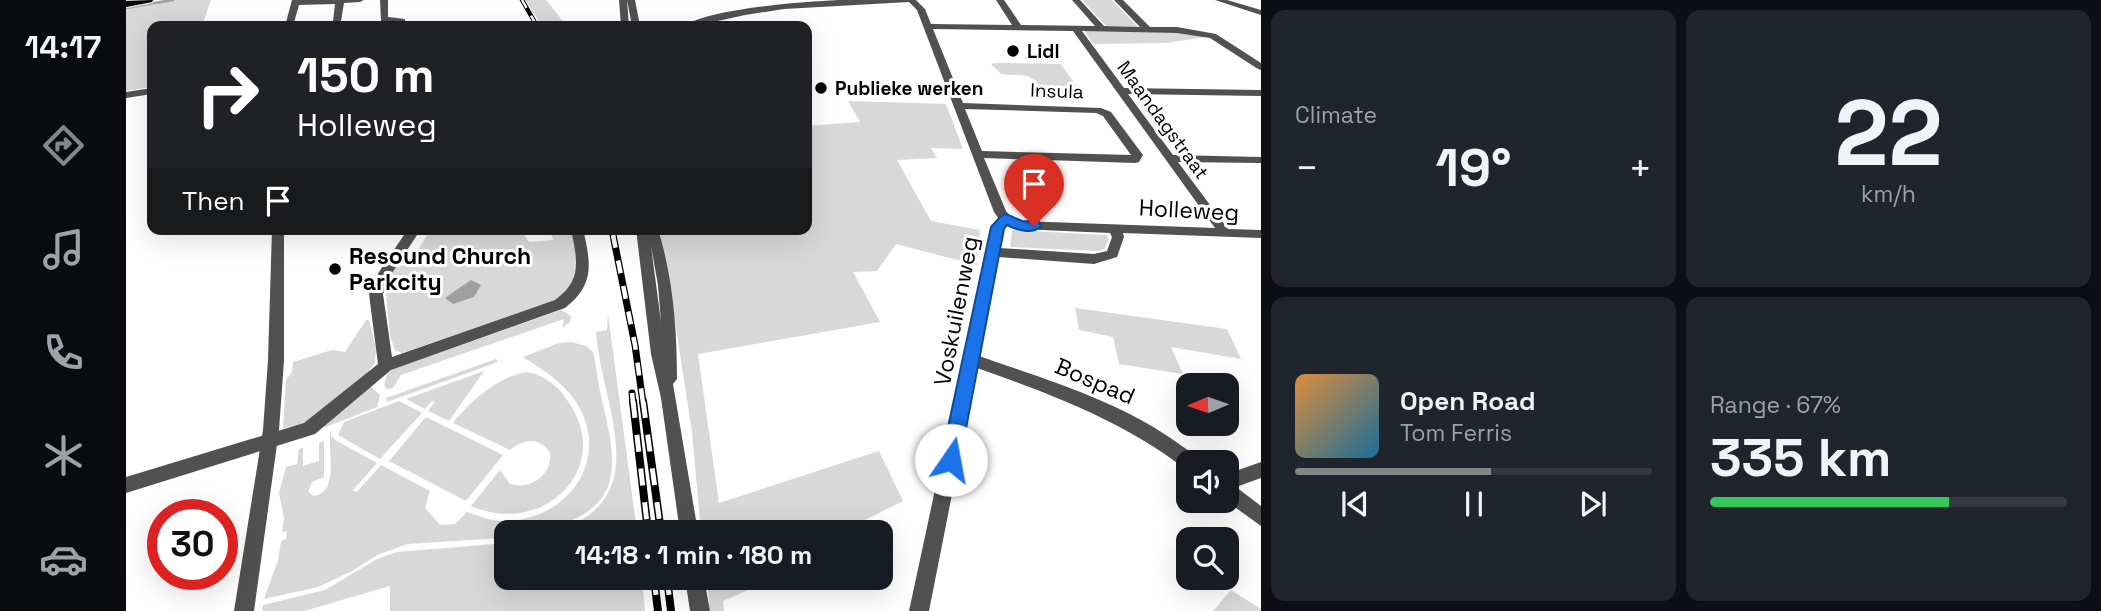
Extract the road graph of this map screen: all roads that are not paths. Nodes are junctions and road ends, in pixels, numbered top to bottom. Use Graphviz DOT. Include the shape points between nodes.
graph roads {
  1 [pos="148,0"];
  2 [pos="340,0"];
  3 [pos="360,0"];
  4 [pos="384,0"];
  5 [pos="623,0"];
  6 [pos="631,0"];
  7 [pos="910,0"];
  8 [pos="1000,0"];
  9 [pos="1076,0"];
  10 [pos="1118,0"];
  11 [pos="1219,0"];
  12 [pos="296,2"];
  13 [pos="126,4"];
  14 [pos="778,4"];
  15 [pos="1261,13"];
  16 [pos="290,21"];
  17 [pos="337,21"];
  18 [pos="402,21"];
  19 [pos="625,21"];
  20 [pos="635,21"];
  21 [pos="703,21"];
  22 [pos="928,26"];
  23 [pos="1018,27"];
  24 [pos="1075,28"];
  25 [pos="1102,29"];
  26 [pos="1147,29"];
  27 [pos="1261,67"];
  28 [pos="1120,91"];
  29 [pos="147,92"];
  30 [pos="1261,93"];
  31 [pos="126,96"];
  32 [pos="960,106"];
  33 [pos="978,154"];
  34 [pos="1168,158"];
  35 [pos="1261,160"];
  36 [pos="1006,219"];
  37 [pos="1115,227"];
  38 [pos="1224,232"];
  39 [pos="1261,234"];
  40 [pos="278,235"];
  41 [pos="411,235"];
  42 [pos="578,235"];
  43 [pos="643,235"];
  44 [pos="653,235"];
  45 [pos="992,252"];
  46 [pos="972,360"];
  47 [pos="386,366"];
  48 [pos="669,398"];
  49 [pos="268,442"];
  50 [pos="1176,450"];
  51 [pos="1261,470"];
  52 [pos="1239,478"];
  53 [pos="126,485"];
  54 [pos="1239,500"];
  55 [pos="1261,517"];
  56 [pos="687,520"];
  57 [pos="697,590"];
  58 [pos="244,611"];
  59 [pos="700,611"];
  60 [pos="919,611"];
  1 -- 13 [label="main road"];
  2 -- 3 [label="street"];
  2 -- 12 [label="street"];
  2 -- 17 [label="street"];
  4 -- 18 [label="street" via="384,19"];
  5 -- 19 [label="street"];
  6 -- 20 [label="street"];
  7 -- 14 [label="street"];
  7 -- 22 [label="street, Voskuilenweg" via="920,7"];
  8 -- 23 [label="street"];
  9 -- 25 [label="street"];
  10 -- 26 [label="street"];
  11 -- 15 [label="street"];
  12 -- 16 [label="street"];
  14 -- 21 [label="street"];
  22 -- 23 [label="street"];
  22 -- 32 [label="street, Voskuilenweg"];
  23 -- 24 [label="street"];
  24 -- 25 [label="street"];
  24 -- 28 [label="street, Maandagstraat"];
  25 -- 26 [label="street"];
  26 -- 27 [label="street" via="1213,36"];
  28 -- 30 [label="street"];
  28 -- 34 [label="street, Maandagstraat"];
  29 -- 31 [label="street"];
  32 -- 33 [label="street, Voskuilenweg"];
  32 -- 33 [label="street, Insula" via="1097,110 1107,114 1138,155 1135,160"];
  33 -- 36 [label="street, Voskuilenweg"];
  34 -- 35 [label="street"];
  34 -- 38 [label="street, Maandagstraat"];
  36 -- 37 [label="street, Holleweg" via="1020,225"];
  36 -- 45 [label="street, Voskuilenweg" via="998,227"];
  37 -- 38 [label="street, Holleweg"];
  37 -- 45 [label="street, Holleweg" via="1118,237 1112,254 1094,258"];
  38 -- 39 [label="street, Holleweg"];
  40 -- 49 [label="street" via="276,360"];
  41 -- 47 [label="street" via="376,294"];
  42 -- 47 [label="street" via="584,276 567,299"];
  43 -- 48 [label="street" via="658,354"];
  44 -- 48 [label="street" via="670,334"];
  45 -- 46 [label="street, Voskuilenweg"];
  46 -- 50 [label="street, Bospad" via="1070,394 1124,418"];
  46 -- 60 [label="street, Voskuilenweg"];
  47 -- 49 [label="street" via="309,429"];
  48 -- 56 [label="street"];
  49 -- 53 [label="street"];
  49 -- 58 [label="street"];
  51 -- 52 [label="street"];
  54 -- 55 [label="street"];
  57 -- 59 [label="street"];
}
